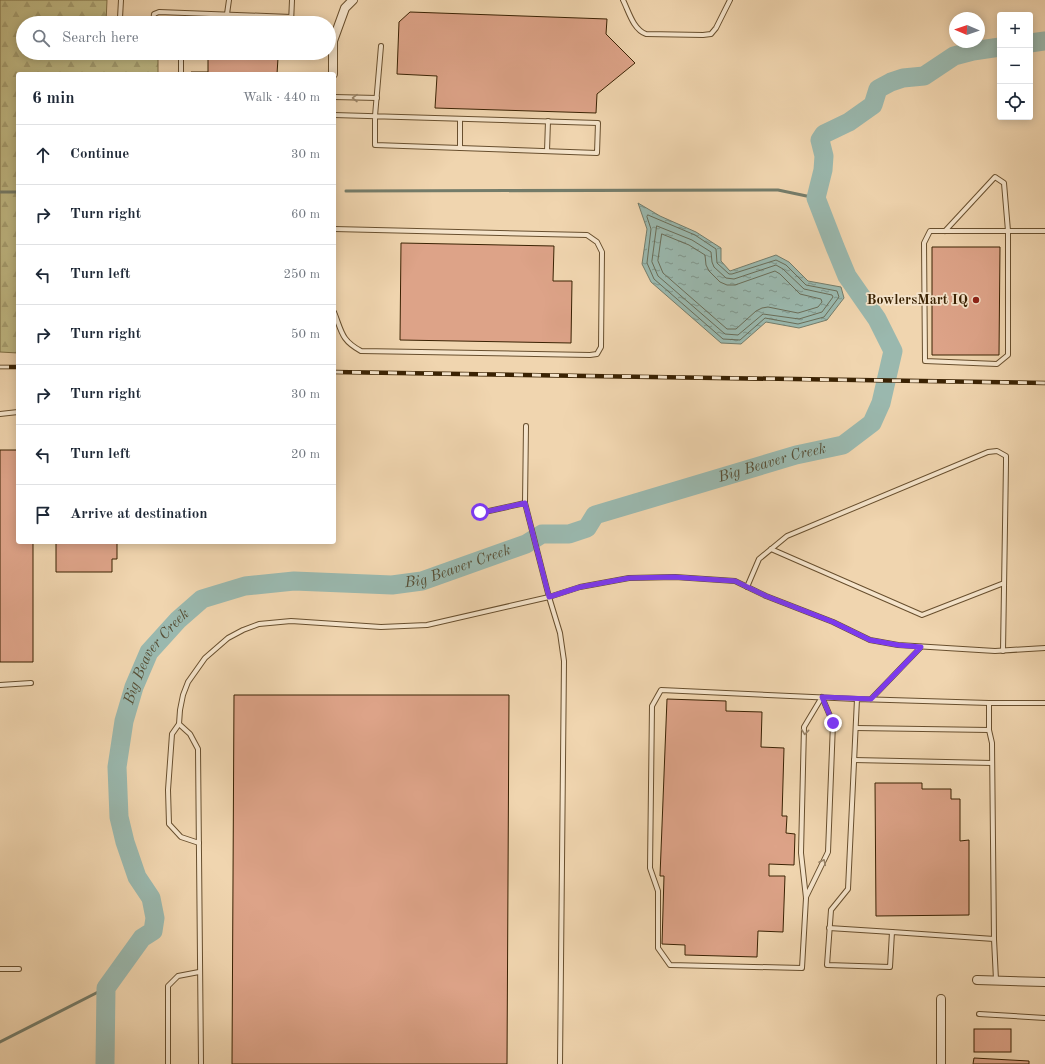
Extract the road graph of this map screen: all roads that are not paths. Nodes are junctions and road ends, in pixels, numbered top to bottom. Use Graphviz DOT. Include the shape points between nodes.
graph roads {
  1 [pos="121,0"];
  2 [pos="229,0"];
  3 [pos="292,0"];
  4 [pos="352,0"];
  5 [pos="623,0"];
  6 [pos="730,0"];
  7 [pos="228,14"];
  8 [pos="120,16"];
  9 [pos="154,16"];
  10 [pos="291,16"];
  11 [pos="336,32"];
  12 [pos="381,46"];
  13 [pos="181,60"];
  14 [pos="332,60"];
  15 [pos="181,72"];
  16 [pos="332,72"];
  17 [pos="336,97"];
  18 [pos="377,98"];
  19 [pos="336,115"];
  20 [pos="375,116"];
  21 [pos="460,119"];
  22 [pos="548,121"];
  23 [pos="460,148"];
  24 [pos="547,151"];
  25 [pos="336,229"];
  26 [pos="945,231"];
  27 [pos="1008,231"];
  28 [pos="1045,231"];
  29 [pos="336,317"];
  30 [pos="16,412"];
  31 [pos="0,414"];
  32 [pos="526,426"];
  33 [pos="525,503"];
  34 [pos="480,512"];
  35 [pos="771,549"];
  36 [pos="1004,583"];
  37 [pos="747,587"];
  38 [pos="549,597"];
  39 [pos="921,647"];
  40 [pos="1045,648"];
  41 [pos="1003,651"];
  42 [pos="31,683"];
  43 [pos="0,684"];
  44 [pos="822,697"];
  45 [pos="857,699"];
  46 [pos="871,699"];
  47 [pos="989,703"];
  48 [pos="1045,703"];
  49 [pos="179,724"];
  50 [pos="856,728"];
  51 [pos="989,730"];
  52 [pos="854,760"];
  53 [pos="992,763"];
  54 [pos="199,843"];
  55 [pos="806,898"];
  56 [pos="829,928"];
  57 [pos="892,932"];
  58 [pos="994,939"];
  59 [pos="0,969"];
  60 [pos="19,969"];
  61 [pos="199,972"];
  62 [pos="976,980"];
  63 [pos="996,980"];
  64 [pos="1045,982"];
  65 [pos="941,999"];
  66 [pos="979,1014"];
  67 [pos="1045,1018"];
  68 [pos="168,1064"];
  69 [pos="201,1064"];
  70 [pos="560,1064"];
  71 [pos="941,1064"];
  1 -- 8 [label="lane"];
  2 -- 7 [label="lane"];
  3 -- 10 [label="lane"];
  4 -- 11 [label="street"];
  5 -- 6 [label="lane" via="640,32 703,35 711,34 716,28"];
  7 -- 9 [label="lane" via="159,12"];
  7 -- 10 [label="lane"];
  12 -- 18 [label="lane"];
  13 -- 15 [label="lane"];
  14 -- 16 [label="street"];
  18 -- 17 [label="lane, one-way"];
  18 -- 20 [label="lane"];
  19 -- 20 [label="lane"];
  20 -- 21 [label="lane"];
  20 -- 23 [label="lane" via="375,145"];
  21 -- 22 [label="lane"];
  21 -- 23 [label="lane"];
  22 -- 24 [label="lane"];
  22 -- 24 [label="lane" via="598,122 598,130 597,153"];
  23 -- 24 [label="lane"];
  25 -- 29 [label="lane" via="587,235 597,242 602,252 601,347 597,354 590,355 361,351 345,340"];
  26 -- 27 [label="lane"];
  26 -- 27 [label="lane" via="995,177 1004,183"];
  26 -- 27 [label="lane" via="930,231 924,244 925,361 997,364 1008,355"];
  27 -- 28 [label="lane"];
  30 -- 31 [label="lane"];
  32 -- 33 [label="lane"];
  33 -- 34 [label="lane"];
  33 -- 38 [label="lane"];
  35 -- 36 [label="lane" via="922,615"];
  35 -- 36 [label="lane" via="787,536 988,452 997,451 1006,456"];
  35 -- 37 [label="lane" via="759,559"];
  36 -- 41 [label="lane"];
  37 -- 38 [label="lane" via="727,580 629,578 580,587"];
  37 -- 39 [label="lane" via="870,640"];
  38 -- 49 [label="lane" via="413,627 291,620 259,624 228,638 204,658 186,688"];
  38 -- 70 [label="lane" via="560,633 564,661"];
  39 -- 41 [label="lane"];
  39 -- 46 [label="lane"];
  40 -- 41 [label="lane"];
  42 -- 43 [label="lane"];
  44 -- 45 [label="lane"];
  44 -- 55 [label="lane, one-way" via="804,727 801,853"];
  55 -- 44 [label="lane, one-way" via="828,852 833,723"];
  44 -- 55 [label="lane" via="661,690 652,706 650,868 658,891 658,948 670,965 802,968"];
  45 -- 46 [label="lane"];
  45 -- 50 [label="lane"];
  46 -- 47 [label="lane"];
  47 -- 48 [label="lane"];
  47 -- 51 [label="lane"];
  49 -- 54 [label="lane" via="190,734 198,749"];
  49 -- 54 [label="lane" via="172,734 168,790 169,824 181,837"];
  50 -- 51 [label="lane"];
  50 -- 52 [label="lane"];
  51 -- 53 [label="lane"];
  52 -- 53 [label="lane"];
  52 -- 56 [label="lane" via="848,889 831,910"];
  53 -- 58 [label="lane"];
  54 -- 61 [label="lane"];
  56 -- 57 [label="lane"];
  56 -- 57 [label="lane" via="827,965 890,967"];
  57 -- 58 [label="lane"];
  58 -- 63 [label="lane"];
  59 -- 60 [label="lane"];
  61 -- 68 [label="lane" via="178,976 168,986"];
  61 -- 69 [label="lane"];
  62 -- 63 [label="street"];
  63 -- 64 [label="street"];
  65 -- 71 [label="street"];
  66 -- 67 [label="lane"];
}
